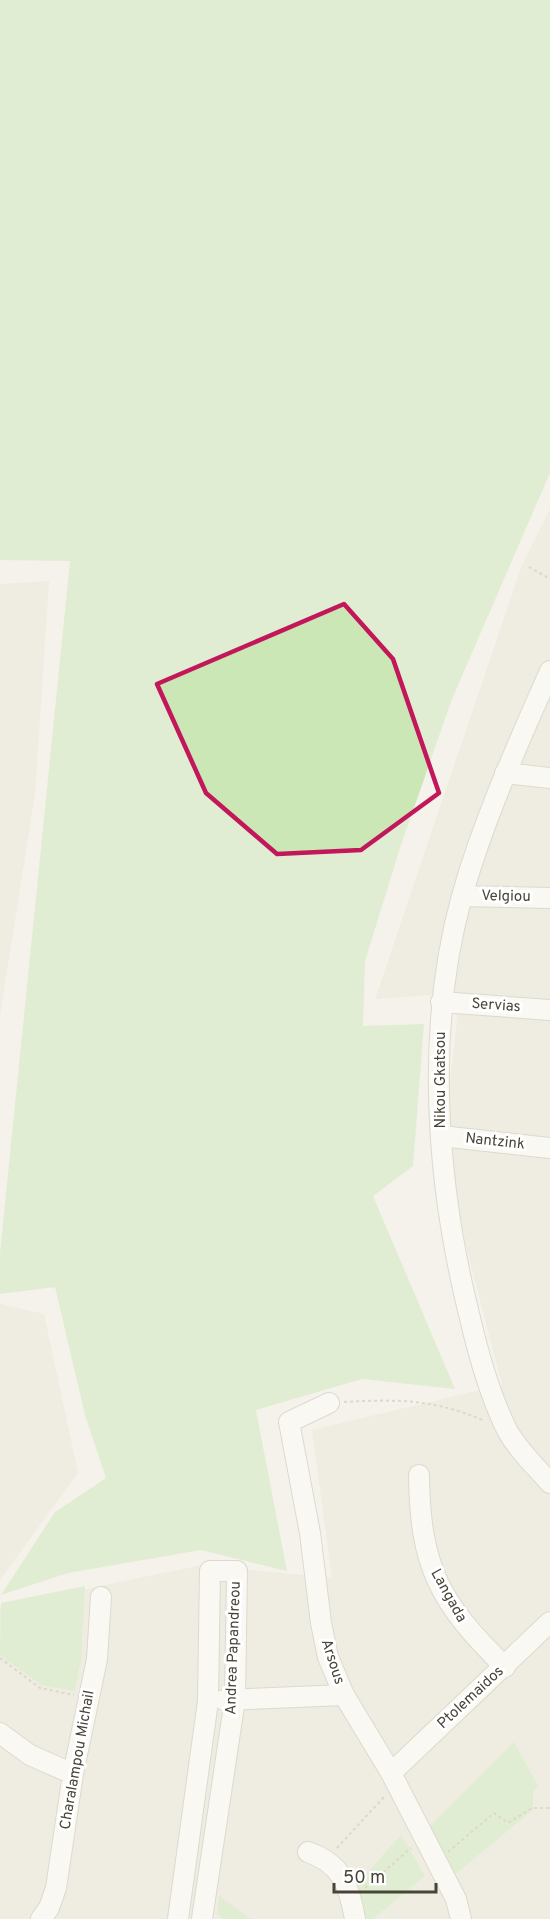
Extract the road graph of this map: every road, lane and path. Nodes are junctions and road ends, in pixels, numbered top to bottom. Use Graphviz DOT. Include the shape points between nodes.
graph roads {
  1 [pos="529,567"];
  2 [pos="550,579"];
  3 [pos="550,671"];
  4 [pos="505,773"];
  5 [pos="550,777"];
  6 [pos="462,896"];
  7 [pos="550,898"];
  8 [pos="441,1002"];
  9 [pos="550,1010"];
  10 [pos="441,1136"];
  11 [pos="550,1148"];
  12 [pos="329,1403"];
  13 [pos="508,1432"];
  14 [pos="419,1475"];
  15 [pos="550,1483"];
  16 [pos="101,1597"];
  17 [pos="550,1622"];
  18 [pos="0,1658"];
  19 [pos="505,1666"];
  20 [pos="344,1695"];
  21 [pos="89,1697"];
  22 [pos="235,1699"];
  23 [pos="208,1701"];
  24 [pos="0,1733"];
  25 [pos="73,1774"];
  26 [pos="394,1778"];
  27 [pos="550,1808"];
  28 [pos="424,1837"];
  29 [pos="317,1855"];
  30 [pos="437,1862"];
  31 [pos="352,1899"];
  32 [pos="41,1919"];
  33 [pos="178,1919"];
  34 [pos="202,1919"];
  35 [pos="356,1919"];
  36 [pos="461,1919"];
  1 -- 2 [label="path"];
  3 -- 4 [label="street, Nikou Gkatsou"];
  4 -- 5 [label="street"];
  4 -- 6 [label="street, Nikou Gkatsou"];
  6 -- 7 [label="street, Velgiou"];
  6 -- 8 [label="street, Nikou Gkatsou"];
  8 -- 9 [label="street, Servias"];
  8 -- 10 [label="street, Nikou Gkatsou"];
  10 -- 11 [label="street, Nantzink"];
  10 -- 13 [label="street, Nikou Gkatsou" via="453,1251 479,1356"];
  12 -- 13 [label="path" via="401,1399 456,1408"];
  12 -- 20 [label="street, Arsous" via="289,1422 310,1533 321,1623 328,1657"];
  13 -- 15 [label="street, Nikou Gkatsou"];
  14 -- 19 [label="street, Langada" via="423,1537 432,1570 467,1629"];
  16 -- 21 [label="street, Charalampou Michail" via="97,1659"];
  17 -- 19 [label="street, Ptolemaidos"];
  18 -- 21 [label="path" via="40,1688"];
  19 -- 26 [label="street, Ptolemaidos"];
  20 -- 22 [label="street"];
  20 -- 26 [label="street, Arsous"];
  21 -- 25 [label="street, Charalampou Michail"];
  22 -- 23 [label="street"];
  22 -- 23 [label="street, Andrea Papandreou" via="237,1571 210,1571"];
  22 -- 34 [label="street, Andrea Papandreou"];
  23 -- 33 [label="street, Andrea Papandreou"];
  24 -- 25 [label="street" via="30,1755"];
  25 -- 32 [label="street, Charalampou Michail" via="56,1888"];
  26 -- 28 [label="street, Arsous"];
  26 -- 29 [label="path"];
  27 -- 30 [label="path" via="532,1808 508,1823 494,1813"];
  28 -- 30 [label="street, Arsous"];
  28 -- 31 [label="path"];
  29 -- 31 [label="street" via="339,1870"];
  30 -- 36 [label="street, Arsous" via="456,1899"];
  31 -- 35 [label="street"];
}
